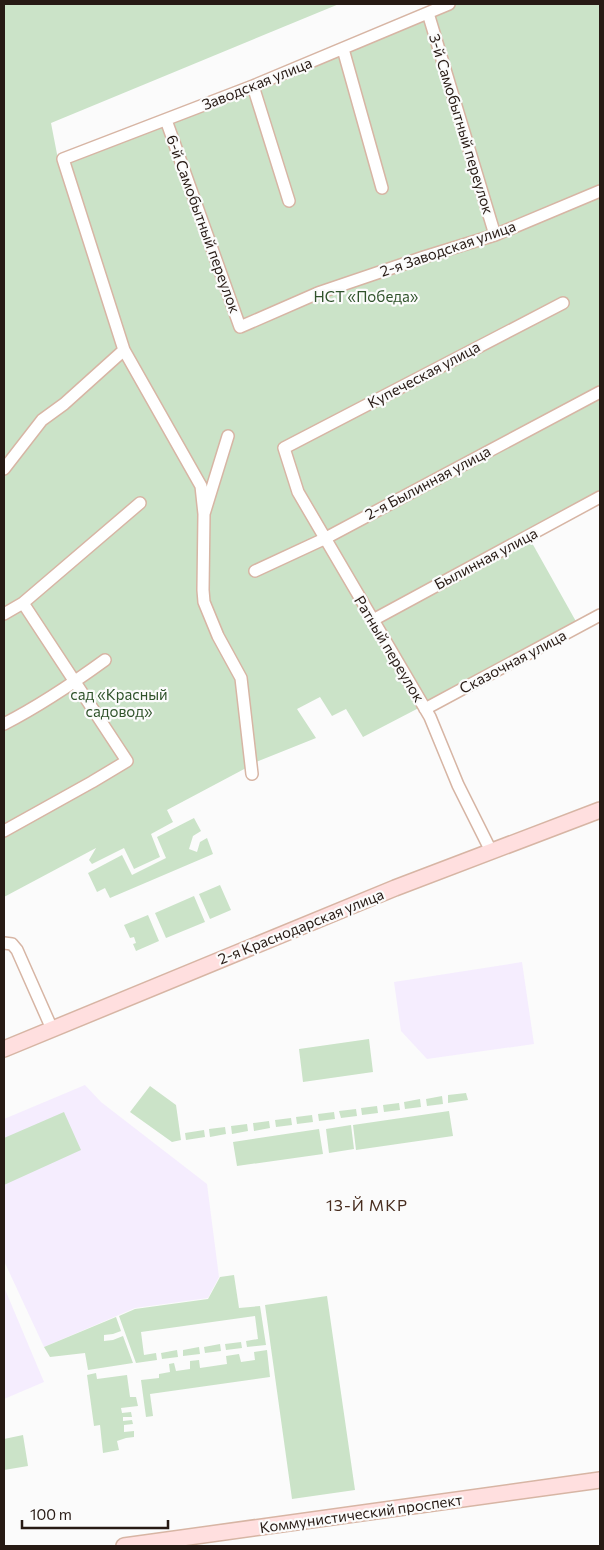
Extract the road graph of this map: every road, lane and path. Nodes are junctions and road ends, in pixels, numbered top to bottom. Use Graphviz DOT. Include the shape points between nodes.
graph roads {
  1 [pos="449,4"];
  2 [pos="428,13"];
  3 [pos="343,49"];
  4 [pos="253,86"];
  5 [pos="166,120"];
  6 [pos="382,188"];
  7 [pos="600,191"];
  8 [pos="289,201"];
  9 [pos="495,235"];
  10 [pos="563,303"];
  11 [pos="240,327"];
  12 [pos="124,350"];
  13 [pos="600,392"];
  14 [pos="228,436"];
  15 [pos="284,448"];
  16 [pos="4,469"];
  17 [pos="600,497"];
  18 [pos="140,503"];
  19 [pos="204,514"];
  20 [pos="324,538"];
  21 [pos="254,571"];
  22 [pos="23,602"];
  23 [pos="4,614"];
  24 [pos="600,615"];
  25 [pos="372,620"];
  26 [pos="105,660"];
  27 [pos="74,682"];
  28 [pos="425,709"];
  29 [pos="4,724"];
  30 [pos="252,774"];
  31 [pos="600,810"];
  32 [pos="4,831"];
  33 [pos="491,851"];
  34 [pos="4,943"];
  35 [pos="52,1029"];
  36 [pos="4,1049"];
  37 [pos="600,1481"];
  38 [pos="124,1546"];
  1 -- 2 [label="street, Заводская улица"];
  2 -- 3 [label="street, Заводская улица"];
  2 -- 9 [label="street, 3-й Самобытный переулок"];
  3 -- 4 [label="street, Заводская улица"];
  3 -- 6 [label="street"];
  4 -- 5 [label="street, Заводская улица"];
  4 -- 8 [label="street"];
  5 -- 11 [label="street, 6-й Самобытный переулок"];
  5 -- 12 [label="street, Заводская улица" via="63,159"];
  7 -- 9 [label="street, 2-я Заводская улица"];
  9 -- 11 [label="street, 2-я Заводская улица" via="318,294"];
  10 -- 15 [label="street, Купеческая улица"];
  12 -- 16 [label="street" via="42,420"];
  12 -- 19 [label="street" via="201,486"];
  13 -- 20 [label="street, 2-я Былинная улица"];
  14 -- 19 [label="street"];
  15 -- 20 [label="street, Ратный переулок" via="298,492"];
  17 -- 25 [label="street, Былинная улица"];
  18 -- 22 [label="street"];
  19 -- 30 [label="street" via="204,602 241,678"];
  20 -- 21 [label="street, 2-я Былинная улица"];
  20 -- 25 [label="street, Ратный переулок"];
  22 -- 23 [label="street"];
  22 -- 27 [label="street"];
  24 -- 28 [label="street, Сказочная улица"];
  25 -- 28 [label="street, Ратный переулок"];
  26 -- 27 [label="street"];
  27 -- 29 [label="street"];
  27 -- 32 [label="street" via="127,761"];
  28 -- 33 [label="street, Ратный переулок"];
  31 -- 33 [label="street, 2-я Краснодарская улица"];
  33 -- 35 [label="street, 2-я Краснодарская улица"];
  34 -- 35 [label="street" via="12,944 17,950"];
  35 -- 36 [label="street, 2-я Краснодарская улица"];
  37 -- 38 [label="street, Коммунистический проспект"];
}
